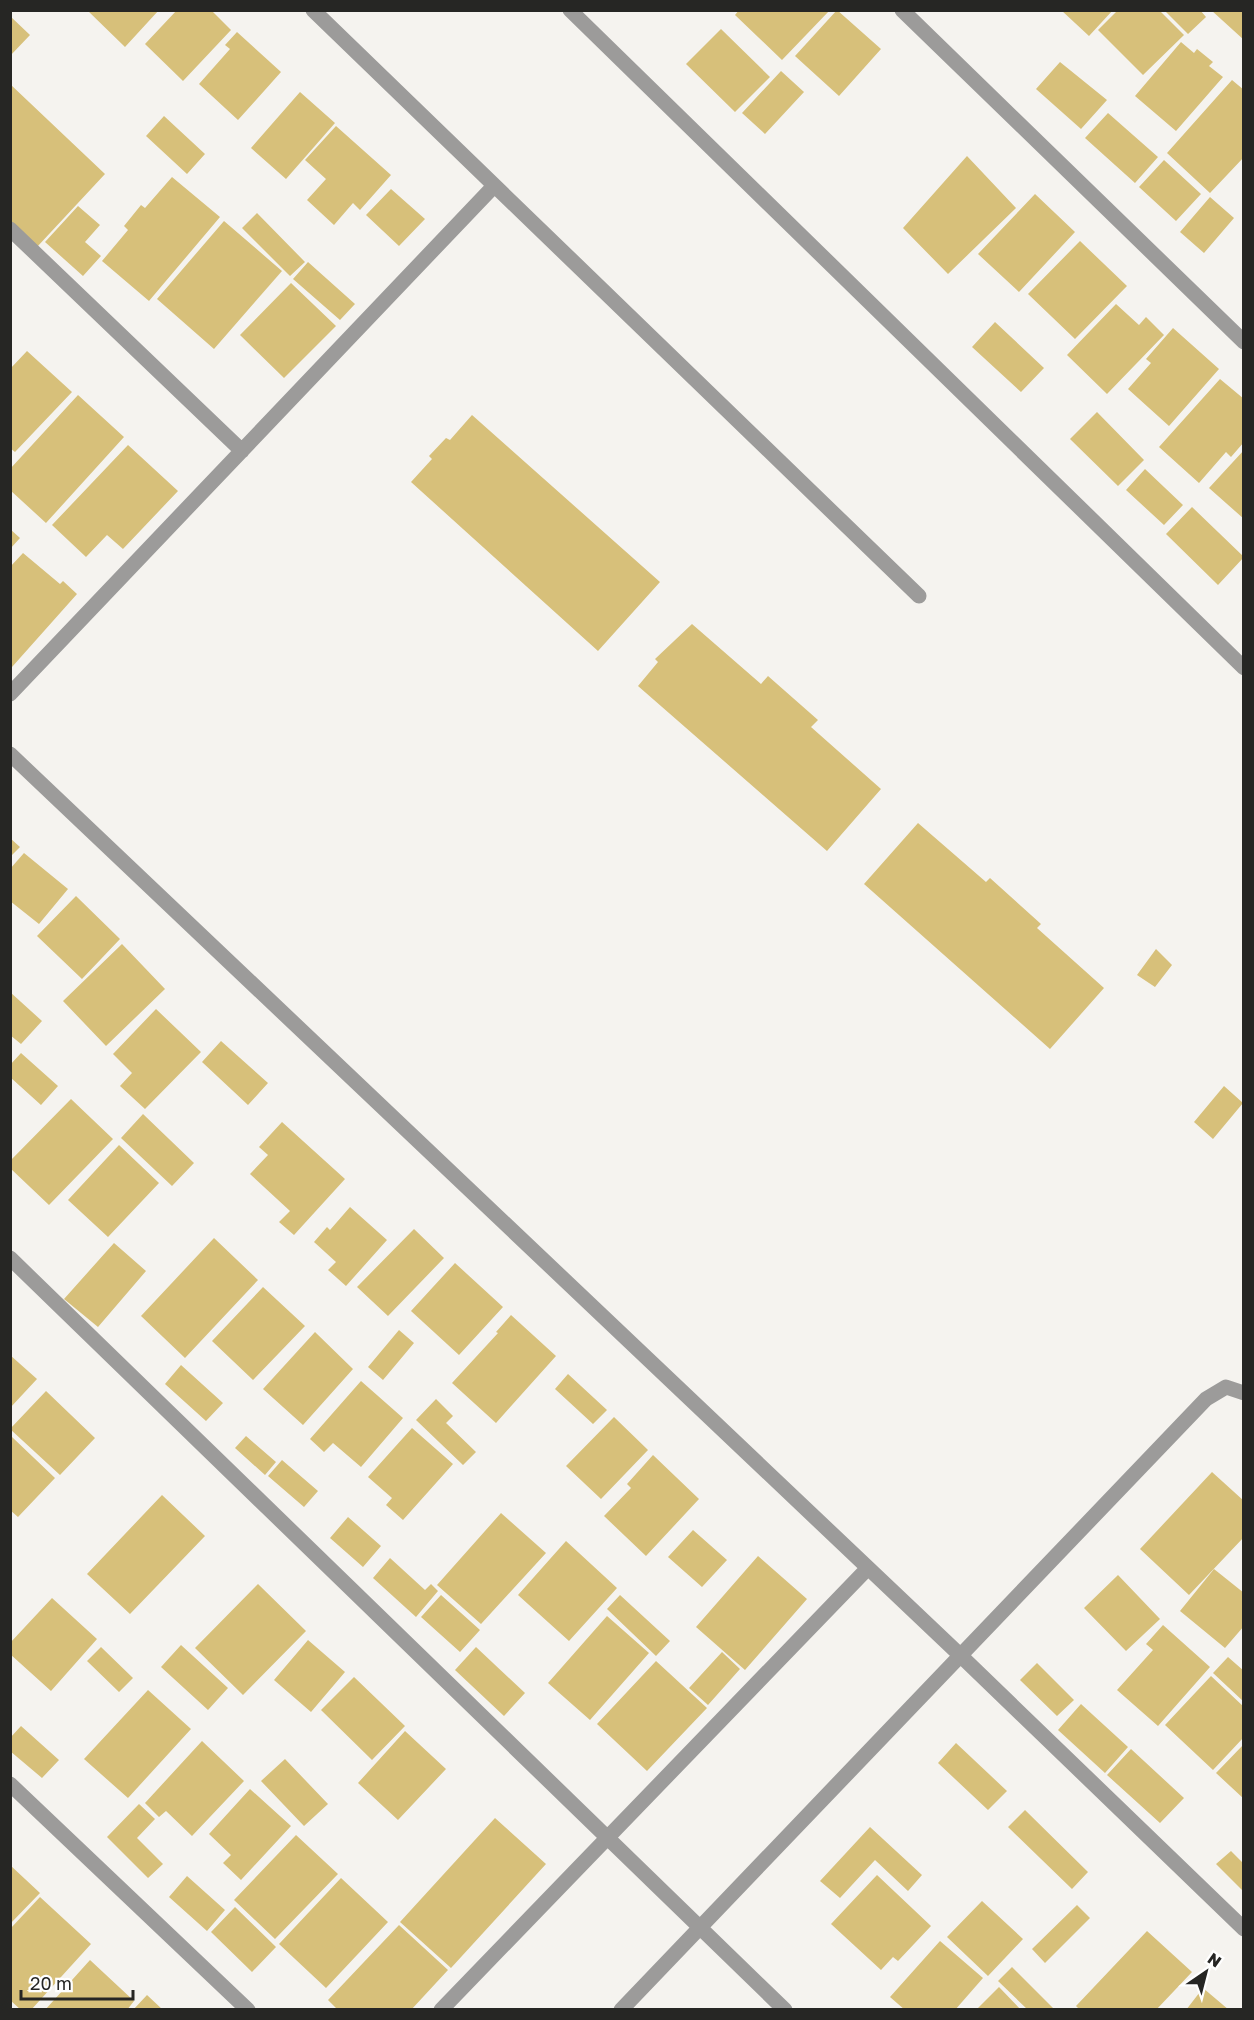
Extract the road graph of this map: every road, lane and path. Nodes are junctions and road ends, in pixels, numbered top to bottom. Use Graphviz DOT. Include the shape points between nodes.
graph roads {
  1 [pos="313,10"];
  2 [pos="570,10"];
  3 [pos="902,10"];
  4 [pos="494,186"];
  5 [pos="10,229"];
  6 [pos="1244,342"];
  7 [pos="242,451"];
  8 [pos="918,596"];
  9 [pos="1244,668"];
  10 [pos="10,694"];
  11 [pos="10,754"];
  12 [pos="10,1258"];
  13 [pos="1244,1393"];
  14 [pos="868,1568"];
  15 [pos="961,1656"];
  16 [pos="10,1784"];
  17 [pos="607,1838"];
  18 [pos="699,1927"];
  19 [pos="1244,1929"];
  20 [pos="248,2010"];
  21 [pos="441,2010"];
  22 [pos="621,2010"];
  23 [pos="785,2010"];
  1 -- 4 [label="street"];
  2 -- 9 [label="street"];
  3 -- 6 [label="street"];
  4 -- 7 [label="street"];
  4 -- 8 [label="street"];
  5 -- 7 [label="street"];
  7 -- 10 [label="street"];
  11 -- 14 [label="street"];
  12 -- 17 [label="street"];
  13 -- 15 [label="street" via="1226,1387 1206,1399"];
  14 -- 15 [label="street"];
  14 -- 17 [label="street"];
  15 -- 18 [label="street"];
  15 -- 19 [label="street"];
  16 -- 20 [label="street"];
  17 -- 18 [label="street"];
  17 -- 21 [label="street"];
  18 -- 22 [label="street"];
  18 -- 23 [label="street"];
}
